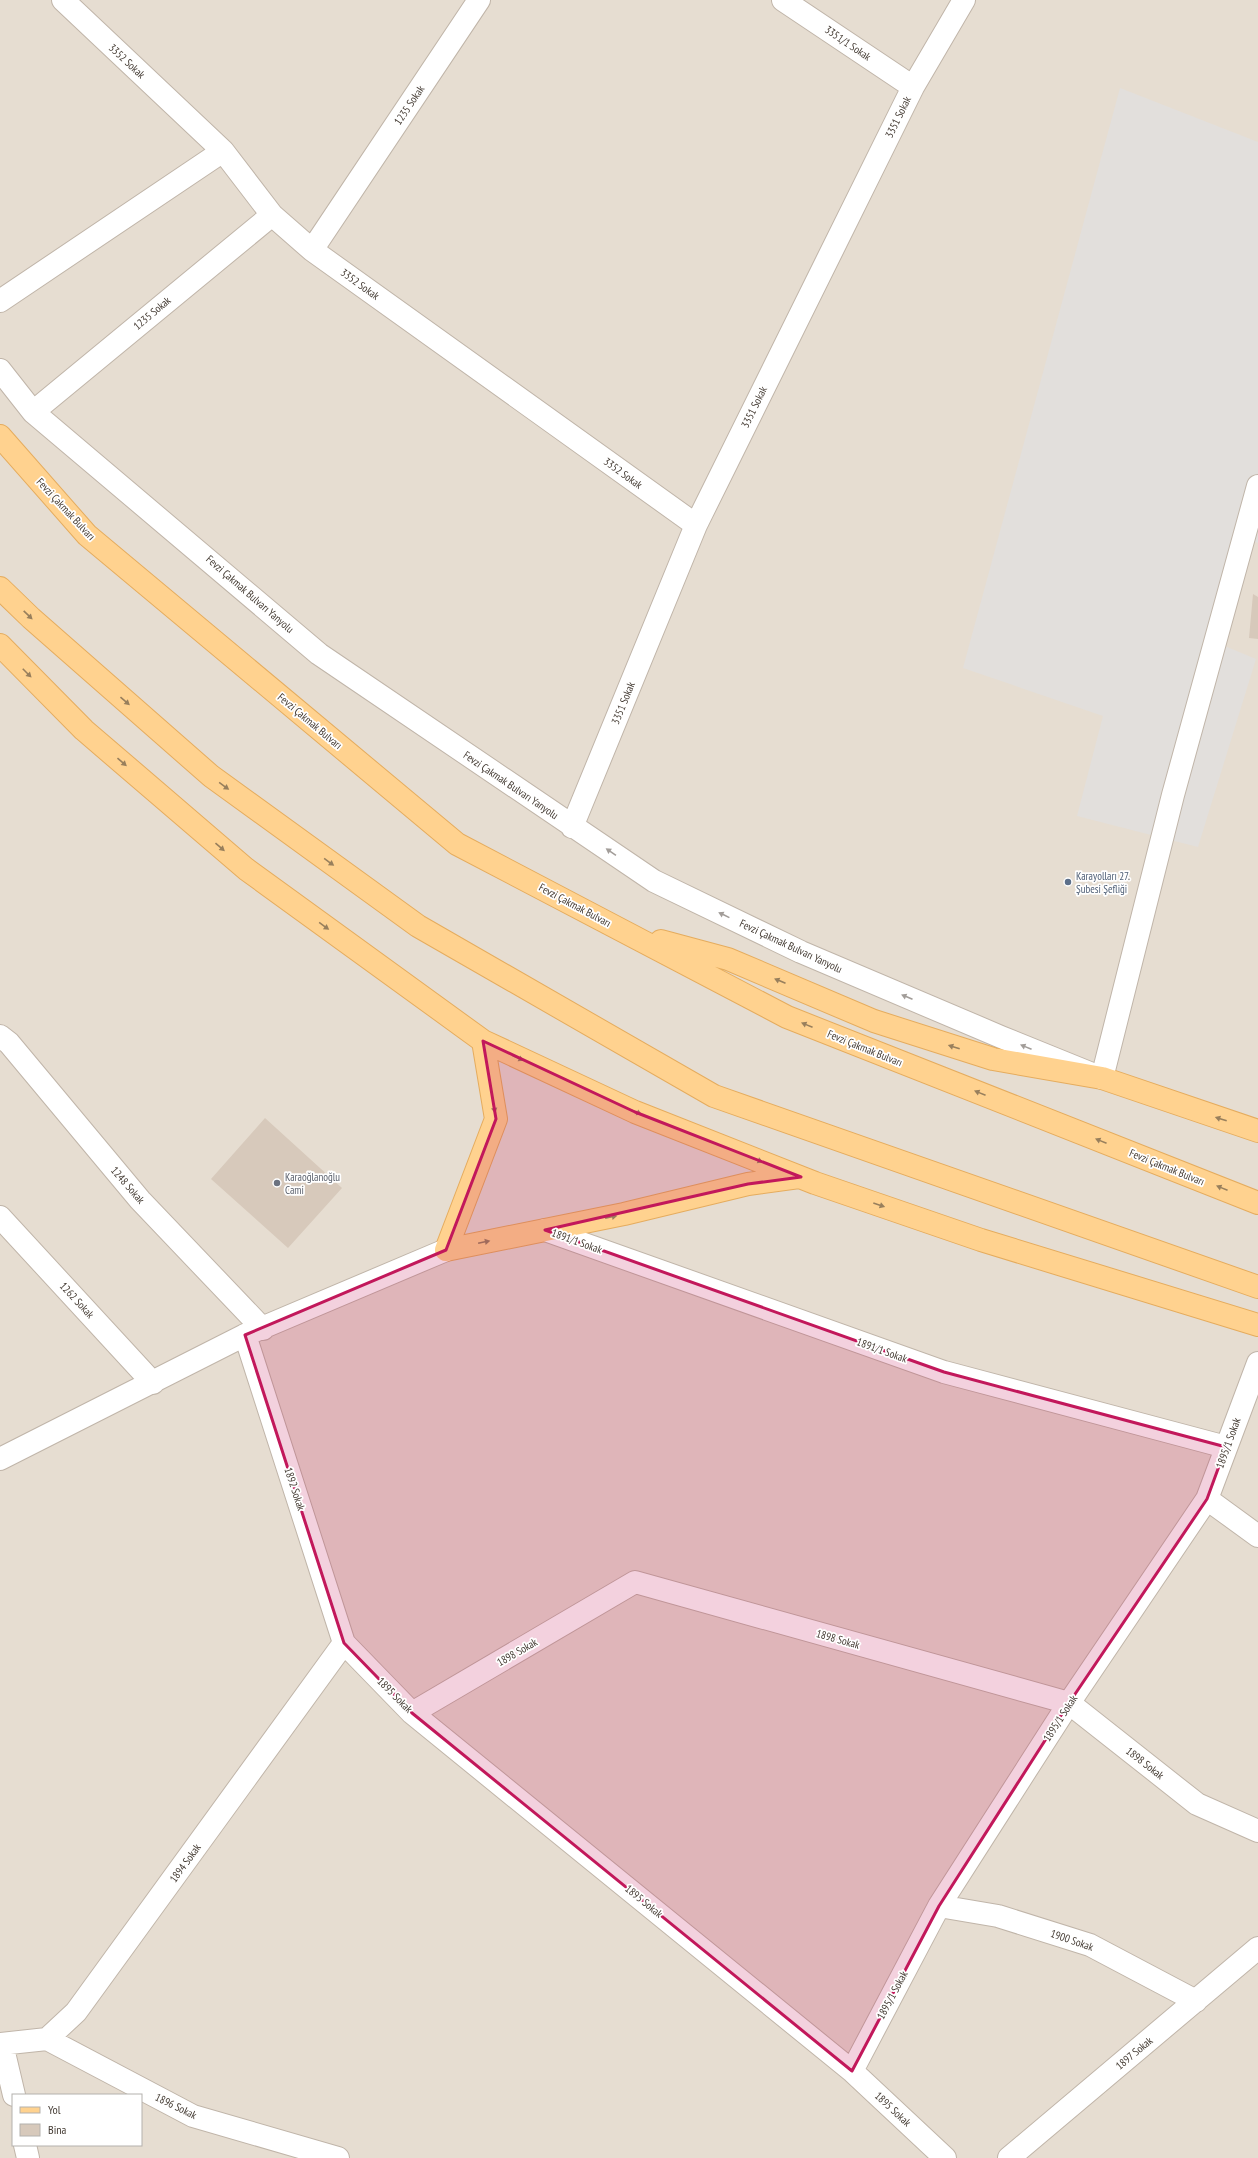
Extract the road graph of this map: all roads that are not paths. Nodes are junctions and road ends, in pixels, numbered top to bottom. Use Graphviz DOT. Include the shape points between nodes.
graph roads {
  1 [pos="62,0"];
  2 [pos="480,0"];
  3 [pos="783,0"];
  4 [pos="964,0"];
  5 [pos="913,86"];
  6 [pos="223,151"];
  7 [pos="272,215"];
  8 [pos="312,250"];
  9 [pos="0,301"];
  10 [pos="0,370"];
  11 [pos="33,412"];
  12 [pos="0,436"];
  13 [pos="1258,486"];
  14 [pos="696,525"];
  15 [pos="0,588"];
  16 [pos="0,645"];
  17 [pos="572,827"];
  18 [pos="623,931"];
  19 [pos="483,1041"];
  20 [pos="3,1044"];
  21 [pos="1102,1078"];
  22 [pos="1258,1131"];
  23 [pos="801,1177"];
  24 [pos="1258,1203"];
  25 [pos="0,1217"];
  26 [pos="545,1230"];
  27 [pos="446,1250"];
  28 [pos="1258,1287"];
  29 [pos="1258,1325"];
  30 [pos="254,1332"];
  31 [pos="1258,1363"];
  32 [pos="153,1383"];
  33 [pos="1226,1447"];
  34 [pos="0,1459"];
  35 [pos="1207,1499"];
  36 [pos="1258,1536"];
  37 [pos="344,1643"];
  38 [pos="1069,1703"];
  39 [pos="412,1713"];
  40 [pos="1258,1832"];
  41 [pos="939,1906"];
  42 [pos="1258,1948"];
  43 [pos="1196,2001"];
  44 [pos="47,2039"];
  45 [pos="1,2044"];
  46 [pos="852,2071"];
  47 [pos="14,2094"];
  48 [pos="25,2146"];
  49 [pos="28,2158"];
  50 [pos="338,2158"];
  51 [pos="945,2158"];
  52 [pos="1009,2158"];
  1 -- 6 [label="street, 3352 Sokak"];
  2 -- 8 [label="street, 1235 Sokak"];
  3 -- 5 [label="street, 3351/1 Sokak"];
  4 -- 5 [label="street, 3351 Sokak"];
  5 -- 14 [label="street, 3351 Sokak"];
  6 -- 7 [label="street, 3352 Sokak"];
  6 -- 9 [label="street"];
  7 -- 8 [label="street, 3352 Sokak"];
  7 -- 11 [label="street, 1235 Sokak"];
  8 -- 14 [label="street, 3352 Sokak"];
  10 -- 11 [label="street, Fevzi Çakmak Bulvarı Yanyolu"];
  11 -- 17 [label="street, Fevzi Çakmak Bulvarı Yanyolu" via="319,654"];
  12 -- 18 [label="main road, Fevzi Çakmak Bulvarı" via="87,535 457,844"];
  13 -- 21 [label="street" via="1173,795"];
  14 -- 17 [label="street, 3351 Sokak"];
  15 -- 28 [label="main road, one-way" via="211,776 418,926 714,1096"];
  16 -- 19 [label="main road, one-way" via="84,730 246,869"];
  21 -- 17 [label="street, Fevzi Çakmak Bulvarı Yanyolu, one-way" via="801,952 654,881"];
  21 -- 18 [label="main road, one-way" via="985,1057 874,1021 728,959"];
  24 -- 18 [label="main road, Fevzi Çakmak Bulvarı, one-way" via="787,1017"];
  19 -- 23 [label="main road, one-way" via="636,1112"];
  19 -- 27 [label="main road, one-way" via="496,1119"];
  20 -- 30 [label="street, 1248 Sokak"];
  22 -- 21 [label="main road, one-way"];
  26 -- 23 [label="main road, one-way" via="748,1184"];
  23 -- 29 [label="main road, one-way" via="980,1240"];
  25 -- 32 [label="street, 1262 Sokak"];
  27 -- 26 [label="main road, one-way"];
  26 -- 33 [label="street, 1891/1 Sokak" via="944,1372"];
  27 -- 30 [label="street"];
  30 -- 32 [label="street"];
  30 -- 37 [label="street, 1892 Sokak"];
  31 -- 33 [label="street, 1895/1 Sokak"];
  32 -- 34 [label="street"];
  33 -- 35 [label="street, 1895/1 Sokak"];
  35 -- 36 [label="street"];
  35 -- 38 [label="street, 1895/1 Sokak"];
  37 -- 39 [label="street, 1895 Sokak"];
  37 -- 44 [label="street, 1894 Sokak" via="76,2012"];
  38 -- 39 [label="street, 1898 Sokak" via="635,1582"];
  38 -- 40 [label="street, 1898 Sokak" via="1197,1804"];
  38 -- 41 [label="street, 1895/1 Sokak"];
  39 -- 46 [label="street, 1895 Sokak"];
  41 -- 43 [label="street, 1900 Sokak" via="998,1916 1090,1945"];
  41 -- 46 [label="street, 1895/1 Sokak"];
  42 -- 43 [label="street, 1897 Sokak"];
  43 -- 52 [label="street, 1897 Sokak"];
  44 -- 45 [label="street"];
  44 -- 50 [label="street, 1896 Sokak" via="193,2116"];
  45 -- 47 [label="street"];
  46 -- 51 [label="street, 1895 Sokak"];
  48 -- 49 [label="street"];
}
